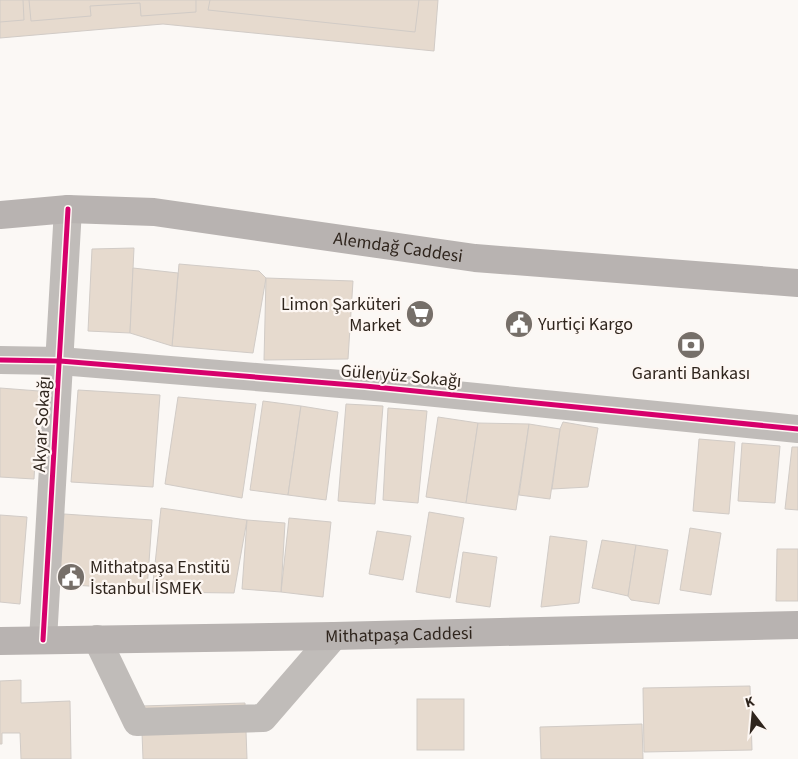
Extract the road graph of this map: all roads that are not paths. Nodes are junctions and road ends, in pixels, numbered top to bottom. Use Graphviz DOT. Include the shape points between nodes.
graph roads {
  1 [pos="68,209"];
  2 [pos="0,215"];
  3 [pos="798,283"];
  4 [pos="0,360"];
  5 [pos="60,361"];
  6 [pos="798,429"];
  7 [pos="798,625"];
  8 [pos="334,636"];
  9 [pos="97,639"];
  10 [pos="43,640"];
  11 [pos="0,641"];
  1 -- 2 [label="main road, Alemdağ Caddesi"];
  1 -- 3 [label="main road, Alemdağ Caddesi" via="154,212 475,258"];
  1 -- 5 [label="street, Akyar Sokağı"];
  4 -- 5 [label="street, Güleryüz Sokağı"];
  5 -- 6 [label="street, Güleryüz Sokağı" via="365,386"];
  5 -- 10 [label="street, Akyar Sokağı"];
  7 -- 8 [label="main road, Mithatpaşa Caddesi"];
  8 -- 9 [label="main road, Mithatpaşa Caddesi"];
  8 -- 9 [label="street" via="263,718 137,722"];
  9 -- 10 [label="main road, Mithatpaşa Caddesi"];
  10 -- 11 [label="main road, Mithatpaşa Caddesi"];
}
